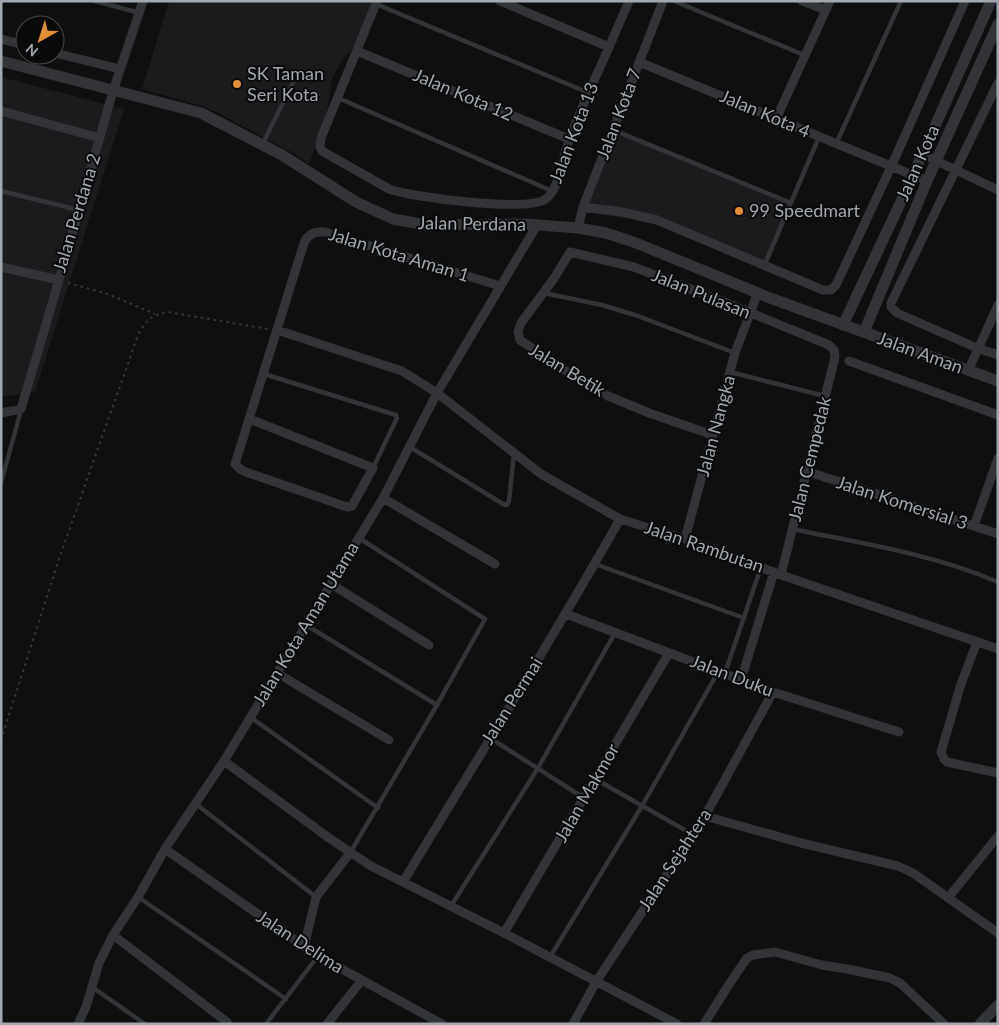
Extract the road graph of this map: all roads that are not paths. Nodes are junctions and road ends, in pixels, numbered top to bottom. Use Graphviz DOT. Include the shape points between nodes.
graph roads {
  1 [pos="95,1"];
  2 [pos="143,1"];
  3 [pos="500,1"];
  4 [pos="628,1"];
  5 [pos="663,1"];
  6 [pos="674,1"];
  7 [pos="802,1"];
  8 [pos="830,1"];
  9 [pos="901,1"];
  10 [pos="965,1"];
  11 [pos="991,1"];
  12 [pos="377,3"];
  13 [pos="826,10"];
  14 [pos="140,13"];
  15 [pos="998,24"];
  16 [pos="1,39"];
  17 [pos="15,42"];
  18 [pos="609,47"];
  19 [pos="357,51"];
  20 [pos="65,55"];
  21 [pos="805,56"];
  22 [pos="1,61"];
  23 [pos="639,62"];
  24 [pos="120,69"];
  25 [pos="293,83"];
  26 [pos="998,83"];
  27 [pos="113,91"];
  28 [pos="589,93"];
  29 [pos="337,98"];
  30 [pos="1,111"];
  31 [pos="776,119"];
  32 [pos="613,130"];
  33 [pos="819,137"];
  34 [pos="100,138"];
  35 [pos="569,139"];
  36 [pos="262,144"];
  37 [pos="836,144"];
  38 [pos="922,154"];
  39 [pos="936,160"];
  40 [pos="891,167"];
  41 [pos="956,170"];
  42 [pos="913,175"];
  43 [pos="927,182"];
  44 [pos="1,190"];
  45 [pos="998,190"];
  46 [pos="552,191"];
  47 [pos="791,203"];
  48 [pos="583,207"];
  49 [pos="79,210"];
  50 [pos="537,225"];
  51 [pos="578,228"];
  52 [pos="570,252"];
  53 [pos="764,266"];
  54 [pos="1,267"];
  55 [pos="58,280"];
  56 [pos="500,286"];
  57 [pos="543,292"];
  58 [pos="758,292"];
  59 [pos="998,304"];
  60 [pos="749,313"];
  61 [pos="843,325"];
  62 [pos="278,330"];
  63 [pos="864,332"];
  64 [pos="829,345"];
  65 [pos="977,348"];
  66 [pos="735,353"];
  67 [pos="998,356"];
  68 [pos="849,361"];
  69 [pos="968,371"];
  70 [pos="730,372"];
  71 [pos="264,374"];
  72 [pos="998,381"];
  73 [pos="437,393"];
  74 [pos="825,396"];
  75 [pos="21,409"];
  76 [pos="1,413"];
  77 [pos="998,415"];
  78 [pos="250,419"];
  79 [pos="713,435"];
  80 [pos="410,447"];
  81 [pos="514,453"];
  82 [pos="998,458"];
  83 [pos="373,468"];
  84 [pos="806,472"];
  85 [pos="1,483"];
  86 [pos="383,498"];
  87 [pos="620,518"];
  88 [pos="974,526"];
  89 [pos="792,529"];
  90 [pos="998,534"];
  91 [pos="359,538"];
  92 [pos="685,539"];
  93 [pos="495,564"];
  94 [pos="595,564"];
  95 [pos="761,567"];
  96 [pos="778,573"];
  97 [pos="998,582"];
  98 [pos="331,584"];
  99 [pos="566,614"];
  100 [pos="744,618"];
  101 [pos="306,625"];
  102 [pos="616,633"];
  103 [pos="976,642"];
  104 [pos="430,645"];
  105 [pos="998,649"];
  106 [pos="669,653"];
  107 [pos="277,673"];
  108 [pos="722,674"];
  109 [pos="741,680"];
  110 [pos="773,692"];
  111 [pos="437,705"];
  112 [pos="250,717"];
  113 [pos="899,732"];
  114 [pos="490,738"];
  115 [pos="389,740"];
  116 [pos="224,762"];
  117 [pos="538,768"];
  118 [pos="998,772"];
  119 [pos="595,779"];
  120 [pos="584,798"];
  121 [pos="196,804"];
  122 [pos="642,806"];
  123 [pos="378,808"];
  124 [pos="704,816"];
  125 [pos="692,834"];
  126 [pos="998,836"];
  127 [pos="165,849"];
  128 [pos="350,853"];
  129 [pos="403,882"];
  130 [pos="138,897"];
  131 [pos="316,897"];
  132 [pos="948,898"];
  133 [pos="451,906"];
  134 [pos="504,933"];
  135 [pos="998,933"];
  136 [pos="113,935"];
  137 [pos="304,947"];
  138 [pos="318,956"];
  139 [pos="550,957"];
  140 [pos="362,980"];
  141 [pos="596,982"];
  142 [pos="91,987"];
  143 [pos="286,998"];
  144 [pos="998,1005"];
  145 [pos="227,1022"];
  146 [pos="436,1023"];
  147 [pos="78,1024"];
  148 [pos="145,1024"];
  149 [pos="266,1024"];
  150 [pos="327,1024"];
  151 [pos="573,1024"];
  152 [pos="677,1024"];
  153 [pos="704,1024"];
  154 [pos="944,1024"];
  155 [pos="980,1024"];
  1 -- 14 [label="lane"];
  2 -- 14 [label="street"];
  3 -- 18 [label="street"];
  4 -- 18 [label="street, Jalan Kota 13"];
  5 -- 23 [label="street, Jalan Kota 7"];
  6 -- 21 [label="lane"];
  7 -- 13 [label="street"];
  8 -- 13 [label="street"];
  9 -- 37 [label="lane"];
  10 -- 40 [label="street"];
  11 -- 38 [label="street, Jalan Kota"];
  12 -- 19 [label="street"];
  12 -- 28 [label="lane"];
  13 -- 21 [label="street"];
  14 -- 24 [label="street"];
  15 -- 39 [label="street, Jalan Kota"];
  16 -- 17 [label="street"];
  18 -- 28 [label="street, Jalan Kota 13"];
  19 -- 29 [label="street"];
  19 -- 35 [label="street, Jalan Kota 12"];
  20 -- 24 [label="street"];
  21 -- 31 [label="street"];
  22 -- 27 [label="street, Jalan Perdana"];
  23 -- 31 [label="street, Jalan Kota 4"];
  23 -- 32 [label="street, Jalan Kota 7"];
  24 -- 27 [label="street"];
  25 -- 36 [label="lane"];
  26 -- 41 [label="street"];
  27 -- 34 [label="street, Jalan Perdana 2"];
  27 -- 36 [label="street, Jalan Perdana" via="201,114"];
  28 -- 35 [label="street, Jalan Kota 13"];
  29 -- 46 [label="lane"];
  29 -- 46 [label="street, Jalan Kota 13" via="320,147 325,154 389,189 440,199 506,204 531,204 544,200"];
  30 -- 34 [label="street"];
  31 -- 33 [label="street, Jalan Kota 4"];
  32 -- 47 [label="lane"];
  32 -- 48 [label="street, Jalan Kota 7"];
  33 -- 37 [label="street, Jalan Kota 4"];
  33 -- 47 [label="lane"];
  34 -- 49 [label="street, Jalan Perdana 2"];
  35 -- 46 [label="street, Jalan Kota 13"];
  36 -- 50 [label="street, Jalan Perdana" via="356,202 393,219 426,225"];
  37 -- 40 [label="street, Jalan Kota 4"];
  38 -- 39 [label="street"];
  38 -- 42 [label="street, Jalan Kota"];
  39 -- 41 [label="street"];
  39 -- 43 [label="street, Jalan Kota"];
  40 -- 42 [label="street, Jalan Kota 4"];
  40 -- 53 [label="street" via="834,288 823,290"];
  41 -- 45 [label="street"];
  41 -- 65 [label="street" via="891,303 897,313"];
  42 -- 43 [label="street, Jalan Kota 4"];
  42 -- 61 [label="street, Jalan Kota"];
  43 -- 63 [label="street, Jalan Kota"];
  44 -- 49 [label="lane"];
  47 -- 53 [label="lane"];
  48 -- 51 [label="street, Jalan Kota 7"];
  48 -- 53 [label="street" via="657,220"];
  49 -- 55 [label="street, Jalan Perdana 2"];
  50 -- 51 [label="street, Jalan Perdana"];
  50 -- 56 [label="street, Jalan Kota Aman Utama"];
  51 -- 58 [label="street, Jalan Perdana" via="636,243"];
  52 -- 57 [label="street, Jalan Betik"];
  52 -- 60 [label="street, Jalan Pulasan" via="634,267"];
  54 -- 55 [label="street, Jalan Perdana 2"];
  55 -- 75 [label="street"];
  56 -- 62 [label="street, Jalan Kota Aman 1" via="325,232 314,232 304,243"];
  56 -- 73 [label="street, Jalan Kota Aman Utama"];
  57 -- 66 [label="lane" via="638,316"];
  57 -- 79 [label="street, Jalan Betik" via="519,326 518,336 524,344 608,396"];
  58 -- 60 [label="street, Jalan Nangka"];
  58 -- 61 [label="street, Jalan Perdana"];
  59 -- 65 [label="street"];
  60 -- 64 [label="street, Jalan Pulasan"];
  60 -- 66 [label="street, Jalan Nangka"];
  61 -- 63 [label="street, Jalan Aman"];
  62 -- 71 [label="street"];
  62 -- 73 [label="street, Jalan Rambutan" via="394,368"];
  63 -- 69 [label="street, Jalan Aman"];
  64 -- 74 [label="street, Jalan Cempedak" via="835,357"];
  65 -- 67 [label="street"];
  65 -- 69 [label="street"];
  66 -- 70 [label="street, Jalan Nangka"];
  68 -- 77 [label="street"];
  69 -- 72 [label="street, Jalan Aman"];
  70 -- 74 [label="lane"];
  70 -- 79 [label="street, Jalan Nangka"];
  71 -- 78 [label="street"];
  71 -- 83 [label="lane" via="396,415"];
  73 -- 80 [label="street, Jalan Kota Aman Utama"];
  73 -- 81 [label="street, Jalan Rambutan"];
  74 -- 84 [label="street, Jalan Cempedak"];
  75 -- 76 [label="street"];
  75 -- 85 [label="lane"];
  78 -- 83 [label="street"];
  78 -- 83 [label="street" via="235,464 246,472 350,508"];
  79 -- 92 [label="street, Jalan Nangka"];
  80 -- 81 [label="lane" via="507,505"];
  80 -- 86 [label="street, Jalan Kota Aman Utama"];
  81 -- 87 [label="street, Jalan Rambutan" via="555,483"];
  82 -- 88 [label="street"];
  84 -- 88 [label="street, Jalan Komersial 3"];
  84 -- 89 [label="street, Jalan Cempedak"];
  86 -- 91 [label="street, Jalan Kota Aman Utama"];
  86 -- 93 [label="street"];
  87 -- 92 [label="street, Jalan Rambutan"];
  87 -- 94 [label="street, Jalan Permai"];
  88 -- 90 [label="street, Jalan Komersial 3"];
  89 -- 96 [label="street, Jalan Cempedak"];
  89 -- 97 [label="lane" via="935,560"];
  91 -- 98 [label="street, Jalan Kota Aman Utama"];
  91 -- 111 [label="lane" via="485,617"];
  92 -- 95 [label="street, Jalan Rambutan"];
  94 -- 99 [label="street, Jalan Permai"];
  94 -- 100 [label="lane"];
  95 -- 96 [label="street, Jalan Rambutan"];
  95 -- 100 [label="lane"];
  96 -- 103 [label="street, Jalan Rambutan"];
  96 -- 109 [label="street, Jalan Cempedak"];
  98 -- 101 [label="street, Jalan Kota Aman Utama"];
  98 -- 104 [label="street"];
  99 -- 102 [label="street, Jalan Duku"];
  99 -- 114 [label="street, Jalan Permai"];
  100 -- 108 [label="lane"];
  101 -- 107 [label="street, Jalan Kota Aman Utama"];
  101 -- 111 [label="lane"];
  102 -- 106 [label="street, Jalan Duku"];
  102 -- 117 [label="lane"];
  103 -- 105 [label="street, Jalan Rambutan"];
  103 -- 118 [label="street" via="941,748 942,755 947,762"];
  106 -- 108 [label="street, Jalan Duku"];
  106 -- 119 [label="street, Jalan Makmor"];
  107 -- 112 [label="street, Jalan Kota Aman Utama"];
  107 -- 115 [label="street"];
  108 -- 109 [label="street, Jalan Duku"];
  108 -- 122 [label="lane"];
  109 -- 110 [label="street, Jalan Duku"];
  110 -- 113 [label="street, Jalan Duku"];
  110 -- 124 [label="street, Jalan Sejahtera"];
  111 -- 123 [label="lane"];
  112 -- 116 [label="street, Jalan Kota Aman Utama"];
  112 -- 123 [label="lane"];
  114 -- 117 [label="lane"];
  114 -- 129 [label="street, Jalan Permai"];
  116 -- 121 [label="street, Jalan Kota Aman Utama"];
  116 -- 128 [label="street"];
  117 -- 120 [label="lane"];
  117 -- 133 [label="lane"];
  119 -- 120 [label="street, Jalan Makmor"];
  119 -- 122 [label="lane"];
  120 -- 134 [label="street, Jalan Makmor"];
  121 -- 127 [label="street, Jalan Kota Aman Utama"];
  121 -- 131 [label="lane"];
  122 -- 125 [label="lane"];
  122 -- 139 [label="lane"];
  123 -- 128 [label="lane"];
  124 -- 125 [label="street, Jalan Sejahtera"];
  124 -- 132 [label="street" via="898,866"];
  125 -- 141 [label="street, Jalan Sejahtera"];
  126 -- 132 [label="street"];
  127 -- 130 [label="street, Jalan Kota Aman Utama"];
  127 -- 137 [label="street, Jalan Delima"];
  128 -- 129 [label="street"];
  128 -- 131 [label="street"];
  129 -- 133 [label="street"];
  130 -- 136 [label="street, Jalan Kota Aman Utama"];
  130 -- 143 [label="lane"];
  131 -- 137 [label="street"];
  132 -- 135 [label="street"];
  133 -- 134 [label="street"];
  134 -- 139 [label="street"];
  136 -- 142 [label="street, Jalan Kota Aman Utama"];
  136 -- 145 [label="street"];
  137 -- 138 [label="street, Jalan Delima"];
  138 -- 140 [label="street, Jalan Delima"];
  138 -- 143 [label="lane"];
  139 -- 141 [label="street"];
  140 -- 146 [label="street, Jalan Delima"];
  140 -- 150 [label="street"];
  141 -- 151 [label="street, Jalan Sejahtera"];
  141 -- 152 [label="street"];
  142 -- 147 [label="street, Jalan Kota Aman Utama"];
  142 -- 148 [label="lane"];
  143 -- 149 [label="lane"];
  144 -- 155 [label="street"];
  153 -- 154 [label="street" via="747,958 775,952 822,966 890,978 900,983"];
}
